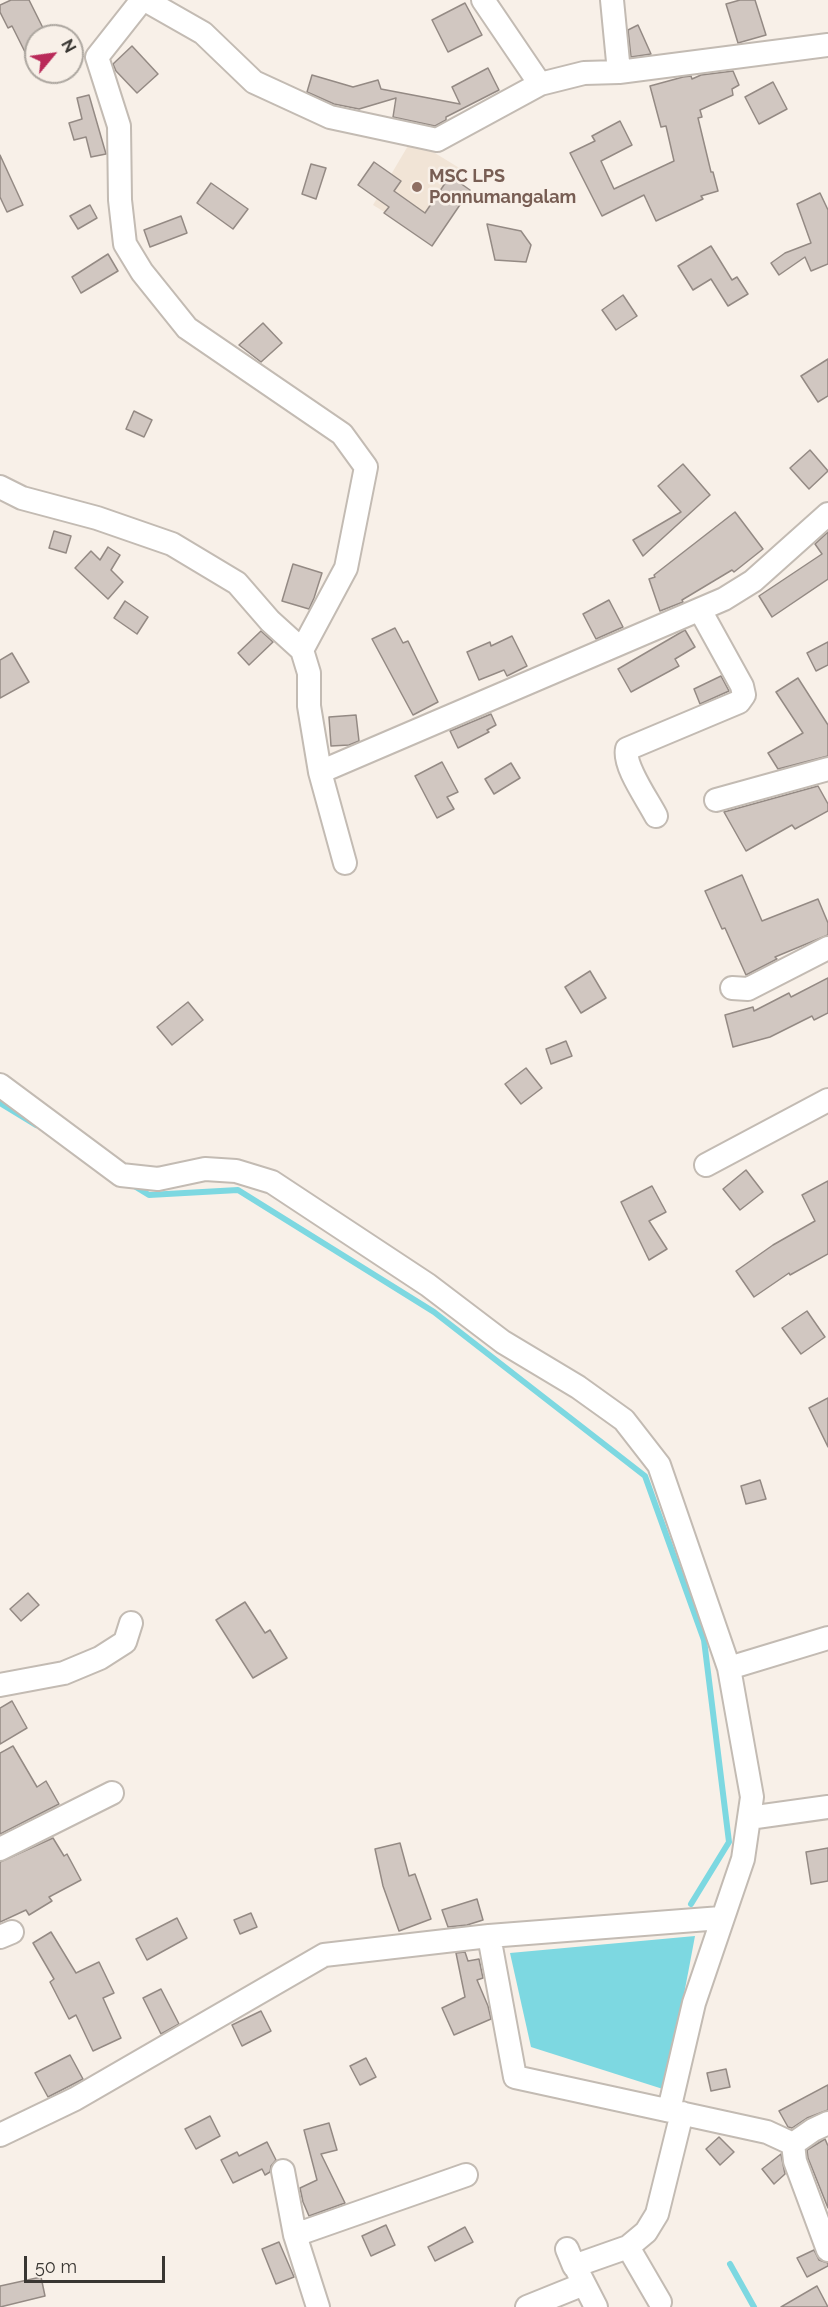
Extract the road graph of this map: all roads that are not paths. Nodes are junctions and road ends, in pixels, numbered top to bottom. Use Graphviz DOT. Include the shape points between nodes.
graph roads {
  1 [pos="144,0"];
  2 [pos="483,0"];
  3 [pos="612,0"];
  4 [pos="828,45"];
  5 [pos="619,72"];
  6 [pos="540,84"];
  7 [pos="0,487"];
  8 [pos="828,514"];
  9 [pos="700,610"];
  10 [pos="302,650"];
  11 [pos="828,769"];
  12 [pos="320,772"];
  13 [pos="716,800"];
  14 [pos="656,816"];
  15 [pos="345,863"];
  16 [pos="828,948"];
  17 [pos="732,988"];
  18 [pos="0,1085"];
  19 [pos="828,1100"];
  20 [pos="706,1165"];
  21 [pos="131,1623"];
  22 [pos="828,1638"];
  23 [pos="729,1668"];
  24 [pos="0,1685"];
  25 [pos="112,1793"];
  26 [pos="828,1807"];
  27 [pos="749,1818"];
  28 [pos="0,1849"];
  29 [pos="721,1918"];
  30 [pos="489,1936"];
  31 [pos="676,2111"];
  32 [pos="828,2124"];
  33 [pos="0,2135"];
  34 [pos="793,2144"];
  35 [pos="283,2171"];
  36 [pos="466,2175"];
  37 [pos="295,2235"];
  38 [pos="628,2247"];
  39 [pos="828,2250"];
  40 [pos="575,2266"];
  41 [pos="660,2302"];
  42 [pos="318,2307"];
  43 [pos="527,2307"];
  44 [pos="596,2307"];
  1 -- 6 [label="street" via="203,33 254,82 330,117 391,131 437,140"];
  1 -- 10 [label="street" via="97,57 119,126 125,244 187,328 342,435 366,467 346,568"];
  2 -- 6 [label="street"];
  3 -- 5 [label="street"];
  4 -- 5 [label="street"];
  5 -- 6 [label="street" via="584,73"];
  7 -- 10 [label="street" via="22,498 172,544 237,583"];
  8 -- 9 [label="street" via="753,581"];
  9 -- 12 [label="street"];
  9 -- 14 [label="street" via="744,695 739,702 627,748 631,771"];
  10 -- 12 [label="street" via="309,674 309,706"];
  11 -- 13 [label="street"];
  12 -- 15 [label="street"];
  16 -- 17 [label="street" via="748,989"];
  18 -- 23 [label="street" via="121,1175 158,1179 215,1169 272,1182 428,1285 503,1342 624,1420 659,1465"];
  19 -- 20 [label="street"];
  21 -- 24 [label="street" via="125,1642 100,1658 64,1673"];
  22 -- 23 [label="street"];
  23 -- 27 [label="street" via="752,1797"];
  25 -- 28 [label="street"];
  26 -- 27 [label="street"];
  27 -- 29 [label="street" via="743,1859"];
  29 -- 30 [label="street"];
  29 -- 31 [label="street" via="694,2003"];
  30 -- 31 [label="street" via="515,2077"];
  30 -- 33 [label="street" via="324,1955 75,2099"];
  31 -- 34 [label="street" via="767,2132"];
  31 -- 38 [label="street" via="657,2214 646,2232"];
  32 -- 34 [label="street"];
  34 -- 39 [label="street" via="795,2161"];
  35 -- 37 [label="street"];
  36 -- 37 [label="street"];
  37 -- 42 [label="street"];
  38 -- 40 [label="street"];
  38 -- 41 [label="street"];
  40 -- 43 [label="street"];
  40 -- 44 [label="street"];
}
